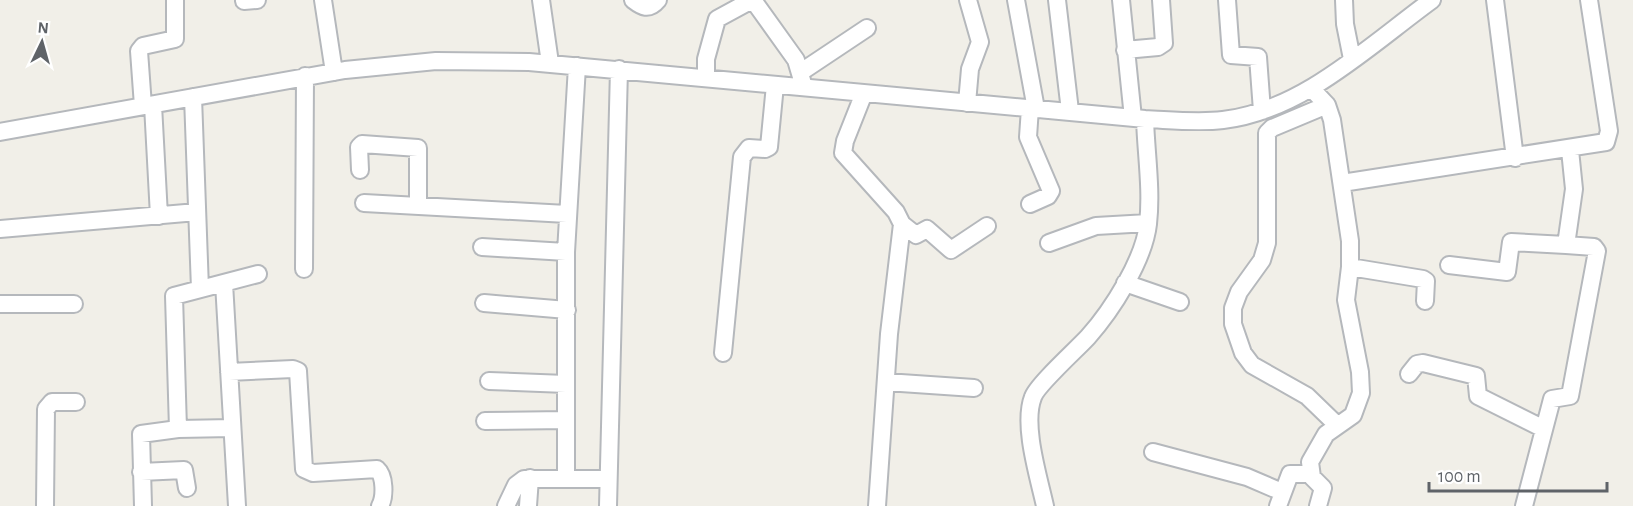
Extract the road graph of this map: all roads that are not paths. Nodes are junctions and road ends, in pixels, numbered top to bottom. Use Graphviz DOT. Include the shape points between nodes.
graph roads {
  1 [pos="175,0"];
  2 [pos="323,0"];
  3 [pos="541,0"];
  4 [pos="633,0"];
  5 [pos="657,0"];
  6 [pos="753,0"];
  7 [pos="968,0"];
  8 [pos="1016,0"];
  9 [pos="1056,0"];
  10 [pos="1121,0"];
  11 [pos="1161,0"];
  12 [pos="1227,0"];
  13 [pos="1344,0"];
  14 [pos="1432,0"];
  15 [pos="1495,0"];
  16 [pos="1589,0"];
  17 [pos="1415,6"];
  18 [pos="867,28"];
  19 [pos="1125,50"];
  20 [pos="1352,58"];
  21 [pos="550,63"];
  22 [pos="334,72"];
  23 [pos="576,75"];
  24 [pos="706,78"];
  25 [pos="619,79"];
  26 [pos="802,80"];
  27 [pos="305,82"];
  28 [pos="774,92"];
  29 [pos="1319,96"];
  30 [pos="861,100"];
  31 [pos="967,102"];
  32 [pos="193,105"];
  33 [pos="151,111"];
  34 [pos="1070,111"];
  35 [pos="1262,111"];
  36 [pos="1031,115"];
  37 [pos="1142,123"];
  38 [pos="0,132"];
  39 [pos="1570,150"];
  40 [pos="1515,158"];
  41 [pos="360,170"];
  42 [pos="1342,183"];
  43 [pos="364,203"];
  44 [pos="1030,204"];
  45 [pos="418,206"];
  46 [pos="197,212"];
  47 [pos="567,214"];
  48 [pos="159,216"];
  49 [pos="902,224"];
  50 [pos="1148,224"];
  51 [pos="987,226"];
  52 [pos="0,229"];
  53 [pos="1049,243"];
  54 [pos="1566,245"];
  55 [pos="482,247"];
  56 [pos="567,252"];
  57 [pos="1449,265"];
  58 [pos="1350,267"];
  59 [pos="304,269"];
  60 [pos="258,274"];
  61 [pos="224,283"];
  62 [pos="1125,283"];
  63 [pos="200,289"];
  64 [pos="1425,301"];
  65 [pos="1180,302"];
  66 [pos="484,303"];
  67 [pos="0,304"];
  68 [pos="74,304"];
  69 [pos="567,310"];
  70 [pos="723,353"];
  71 [pos="229,372"];
  72 [pos="1409,374"];
  73 [pos="489,381"];
  74 [pos="886,382"];
  75 [pos="566,384"];
  76 [pos="974,388"];
  77 [pos="76,402"];
  78 [pos="566,420"];
  79 [pos="485,421"];
  80 [pos="1337,425"];
  81 [pos="232,428"];
  82 [pos="178,429"];
  83 [pos="1544,429"];
  84 [pos="1153,452"];
  85 [pos="141,472"];
  86 [pos="1311,474"];
  87 [pos="530,478"];
  88 [pos="567,479"];
  89 [pos="608,479"];
  90 [pos="187,488"];
  91 [pos="1280,499"];
  92 [pos="45,506"];
  93 [pos="143,506"];
  94 [pos="237,506"];
  95 [pos="380,506"];
  96 [pos="506,506"];
  97 [pos="528,506"];
  98 [pos="608,506"];
  99 [pos="877,506"];
  100 [pos="1045,506"];
  101 [pos="1318,506"];
  102 [pos="1524,506"];
  1 -- 33 [label="street" via="175,39 143,46 139,51"];
  2 -- 22 [label="street"];
  3 -- 21 [label="street"];
  4 -- 5 [label="street" via="645,8"];
  6 -- 24 [label="street" via="717,19 706,59"];
  6 -- 26 [label="street" via="796,60"];
  7 -- 31 [label="street" via="980,42 970,69"];
  8 -- 36 [label="street"];
  9 -- 34 [label="street"];
  10 -- 19 [label="street"];
  11 -- 19 [label="street" via="1164,43"];
  12 -- 35 [label="street" via="1230,53 1258,57"];
  13 -- 20 [label="street"];
  14 -- 17 [label="street"];
  15 -- 40 [label="street"];
  16 -- 39 [label="street" via="1608,137 1600,145"];
  17 -- 20 [label="street"];
  18 -- 26 [label="street"];
  19 -- 37 [label="street"];
  20 -- 29 [label="street"];
  21 -- 22 [label="street" via="436,61"];
  21 -- 23 [label="street"];
  22 -- 27 [label="street"];
  23 -- 25 [label="street"];
  23 -- 47 [label="street"];
  24 -- 25 [label="street"];
  24 -- 28 [label="street"];
  25 -- 89 [label="street"];
  26 -- 28 [label="street"];
  26 -- 30 [label="street"];
  27 -- 32 [label="street"];
  27 -- 59 [label="street"];
  28 -- 70 [label="street" via="769,147 749,148 742,157"];
  29 -- 35 [label="street" via="1301,96"];
  29 -- 42 [label="street"];
  29 -- 80 [label="street" via="1267,133 1266,243 1262,260 1234,302 1233,315 1247,360 1307,396"];
  30 -- 31 [label="street"];
  30 -- 49 [label="street" via="843,153 896,212"];
  31 -- 36 [label="street"];
  32 -- 33 [label="street"];
  32 -- 46 [label="street"];
  33 -- 38 [label="street"];
  33 -- 48 [label="street"];
  34 -- 36 [label="street"];
  34 -- 37 [label="street"];
  35 -- 37 [label="street" via="1224,120"];
  36 -- 44 [label="street" via="1030,143 1051,191"];
  37 -- 50 [label="street"];
  39 -- 40 [label="street"];
  39 -- 54 [label="street" via="1574,189"];
  40 -- 42 [label="street"];
  41 -- 45 [label="street" via="362,144 418,148"];
  42 -- 58 [label="street"];
  43 -- 45 [label="street"];
  45 -- 47 [label="street"];
  46 -- 48 [label="street"];
  46 -- 63 [label="street"];
  47 -- 56 [label="street"];
  48 -- 52 [label="street"];
  49 -- 51 [label="street" via="916,235 927,230 951,250"];
  49 -- 74 [label="street"];
  50 -- 53 [label="street" via="1096,226"];
  50 -- 62 [label="street"];
  54 -- 57 [label="street" via="1511,242 1507,272"];
  54 -- 83 [label="street" via="1594,247 1597,251 1570,396 1552,399"];
  55 -- 56 [label="street"];
  56 -- 69 [label="street"];
  58 -- 64 [label="street" via="1423,279"];
  58 -- 80 [label="street" via="1346,300 1361,393 1353,415"];
  60 -- 61 [label="street"];
  61 -- 63 [label="street"];
  61 -- 71 [label="street"];
  62 -- 65 [label="street"];
  62 -- 100 [label="street" via="1092,333 1033,396 1031,432"];
  63 -- 82 [label="street" via="173,298"];
  66 -- 69 [label="street"];
  67 -- 68 [label="street"];
  69 -- 75 [label="street"];
  71 -- 81 [label="street"];
  71 -- 95 [label="street" via="298,371 304,469 313,473 377,469 383,486"];
  72 -- 83 [label="street" via="1423,363 1476,376 1478,396"];
  73 -- 75 [label="street"];
  74 -- 76 [label="street"];
  74 -- 99 [label="street"];
  75 -- 78 [label="street"];
  77 -- 92 [label="street" via="52,402 46,409"];
  78 -- 79 [label="street"];
  78 -- 88 [label="street"];
  80 -- 86 [label="street" via="1317,447 1310,462"];
  81 -- 82 [label="street"];
  81 -- 94 [label="street"];
  82 -- 85 [label="street" via="141,434"];
  83 -- 102 [label="street"];
  84 -- 91 [label="street" via="1237,474"];
  85 -- 90 [label="street" via="184,470"];
  85 -- 93 [label="street"];
  86 -- 91 [label="street" via="1293,472"];
  86 -- 101 [label="street" via="1323,488"];
  87 -- 88 [label="street"];
  87 -- 96 [label="street" via="520,480"];
  87 -- 97 [label="street"];
  88 -- 89 [label="street"];
  89 -- 98 [label="street"];
}
